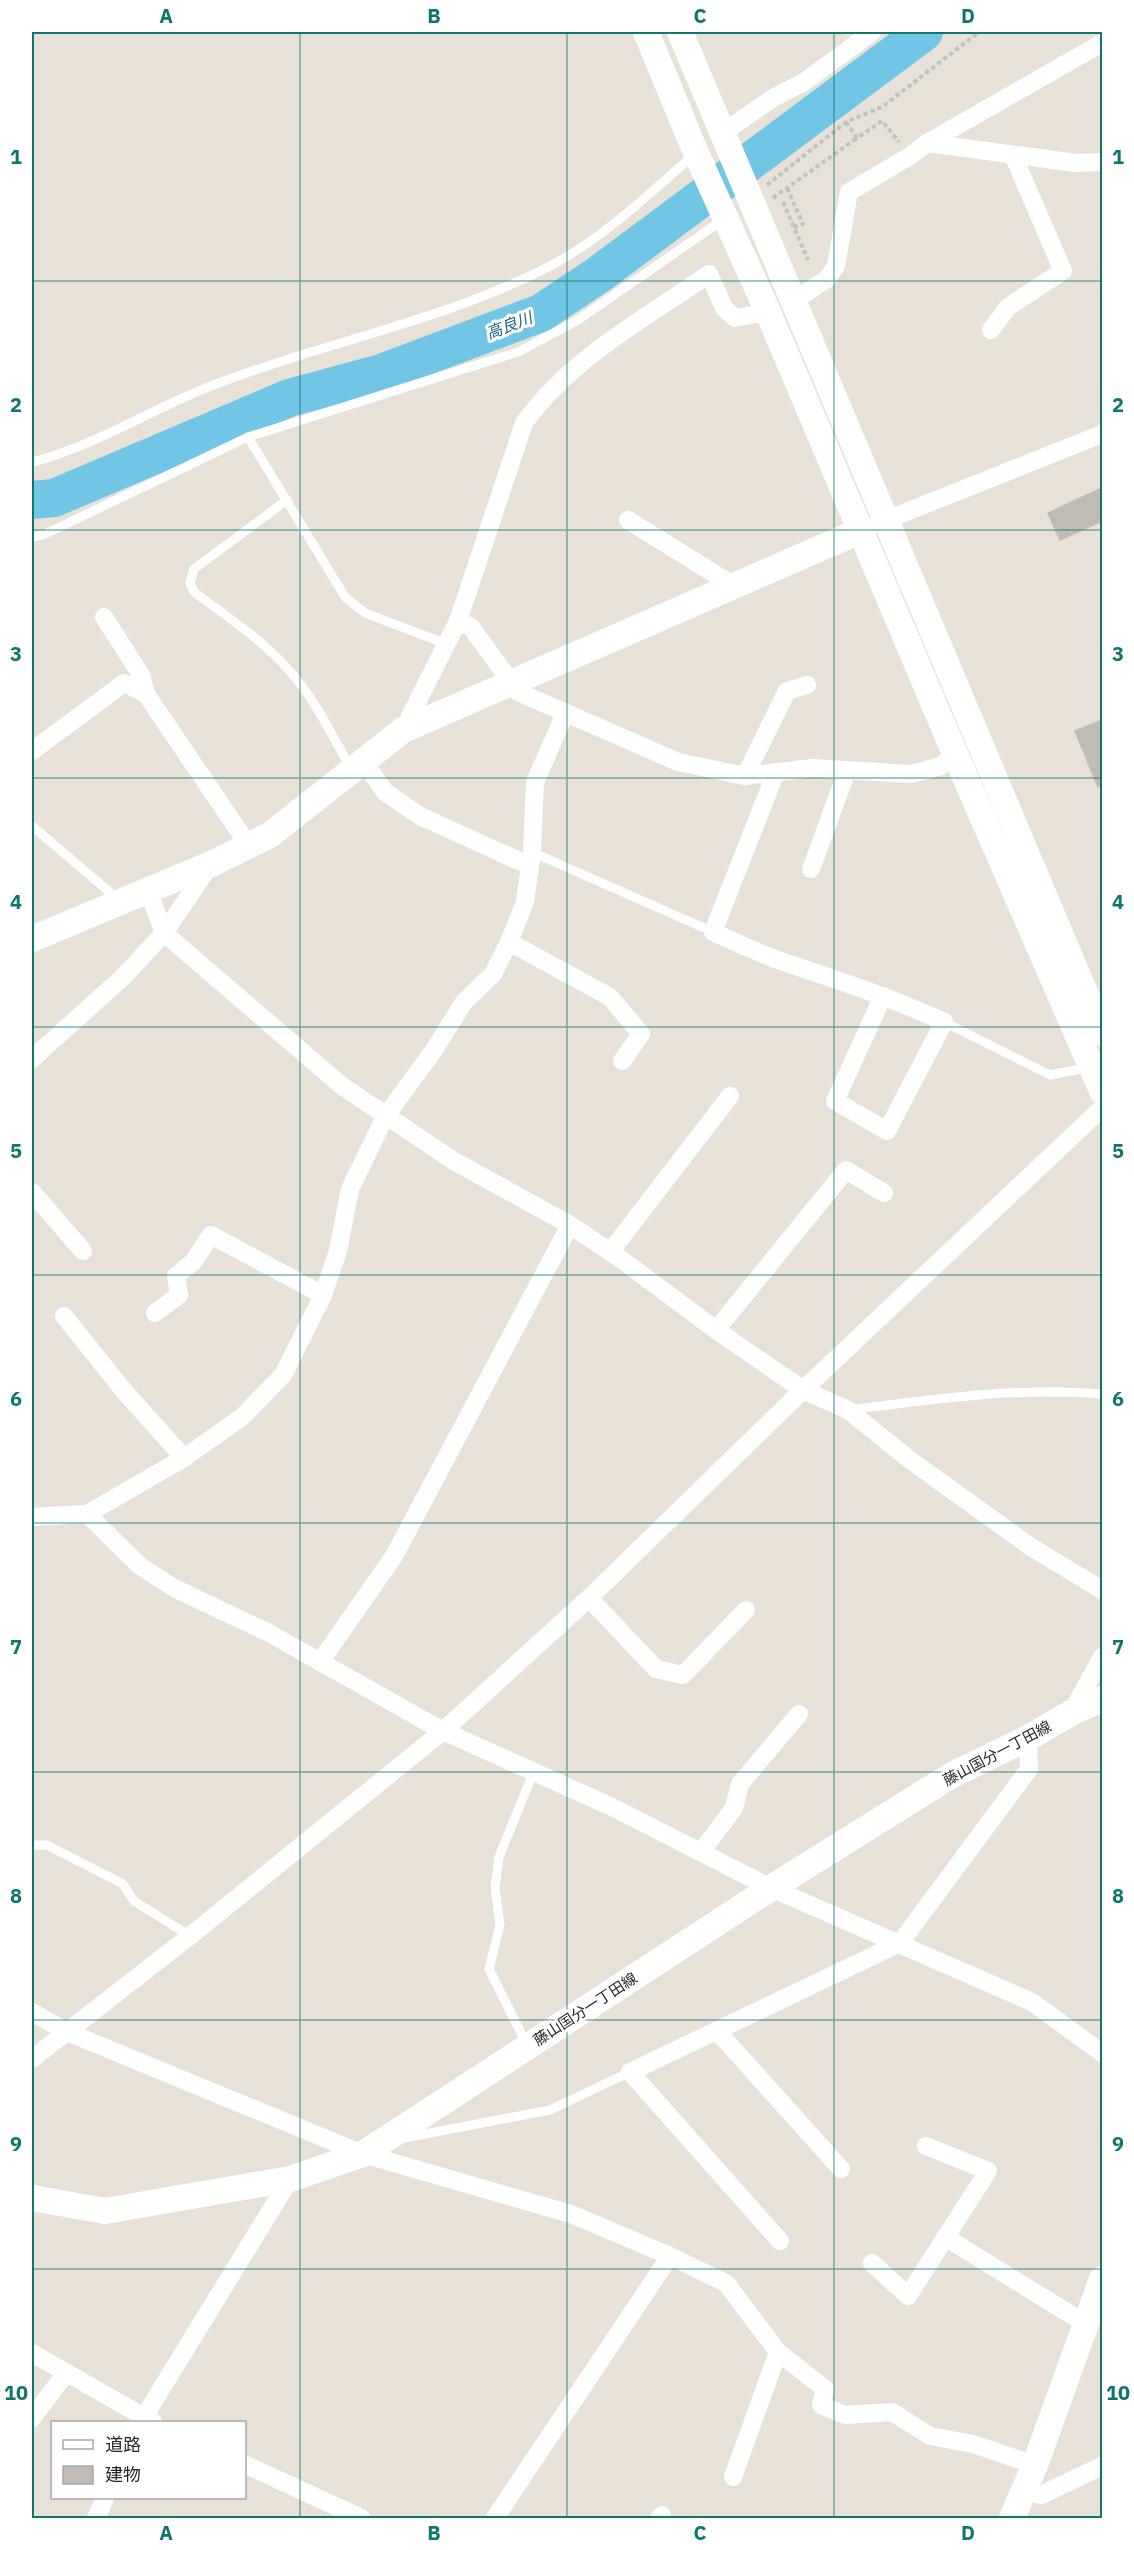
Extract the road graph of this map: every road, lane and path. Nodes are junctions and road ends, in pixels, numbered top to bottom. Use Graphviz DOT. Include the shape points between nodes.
graph roads {
  1 [pos="646,32"];
  2 [pos="680,32"];
  3 [pos="872,32"];
  4 [pos="979,32"];
  5 [pos="1102,43"];
  6 [pos="846,122"];
  7 [pos="724,132"];
  8 [pos="858,138"];
  9 [pos="927,143"];
  10 [pos="696,153"];
  11 [pos="1013,155"];
  12 [pos="910,156"];
  13 [pos="1102,162"];
  14 [pos="788,188"];
  15 [pos="780,193"];
  16 [pos="752,197"];
  17 [pos="783,202"];
  18 [pos="726,218"];
  19 [pos="794,227"];
  20 [pos="808,260"];
  21 [pos="795,300"];
  22 [pos="768,312"];
  23 [pos="991,330"];
  24 [pos="1102,434"];
  25 [pos="248,437"];
  26 [pos="32,462"];
  27 [pos="286,500"];
  28 [pos="886,519"];
  29 [pos="628,520"];
  30 [pos="861,531"];
  31 [pos="32,537"];
  32 [pos="734,586"];
  33 [pos="104,617"];
  34 [pos="458,621"];
  35 [pos="447,644"];
  36 [pos="512,683"];
  37 [pos="807,684"];
  38 [pos="146,694"];
  39 [pos="565,714"];
  40 [pos="403,730"];
  41 [pos="32,751"];
  42 [pos="955,754"];
  43 [pos="358,767"];
  44 [pos="847,771"];
  45 [pos="776,772"];
  46 [pos="745,776"];
  47 [pos="32,826"];
  48 [pos="249,846"];
  49 [pos="531,859"];
  50 [pos="211,864"];
  51 [pos="811,869"];
  52 [pos="148,891"];
  53 [pos="121,902"];
  54 [pos="713,932"];
  55 [pos="164,933"];
  56 [pos="32,939"];
  57 [pos="509,942"];
  58 [pos="883,996"];
  59 [pos="944,1022"];
  60 [pos="1102,1033"];
  61 [pos="32,1059"];
  62 [pos="622,1061"];
  63 [pos="1093,1066"];
  64 [pos="1102,1091"];
  65 [pos="730,1096"];
  66 [pos="1102,1108"];
  67 [pos="385,1117"];
  68 [pos="32,1192"];
  69 [pos="884,1193"];
  70 [pos="570,1225"];
  71 [pos="83,1251"];
  72 [pos="610,1252"];
  73 [pos="323,1296"];
  74 [pos="155,1313"];
  75 [pos="64,1316"];
  76 [pos="716,1330"];
  77 [pos="803,1390"];
  78 [pos="1102,1394"];
  79 [pos="848,1410"];
  80 [pos="184,1458"];
  81 [pos="87,1514"];
  82 [pos="32,1517"];
  83 [pos="1102,1590"];
  84 [pos="589,1598"];
  85 [pos="746,1610"];
  86 [pos="1102,1657"];
  87 [pos="320,1662"];
  88 [pos="1102,1699"];
  89 [pos="1071,1713"];
  90 [pos="799,1714"];
  91 [pos="443,1731"];
  92 [pos="1028,1738"];
  93 [pos="534,1773"];
  94 [pos="32,1845"];
  95 [pos="701,1852"];
  96 [pos="771,1888"];
  97 [pos="190,1936"];
  98 [pos="900,1943"];
  99 [pos="32,2012"];
  100 [pos="717,2031"];
  101 [pos="67,2032"];
  102 [pos="528,2047"];
  103 [pos="1102,2053"];
  104 [pos="32,2059"];
  105 [pos="630,2072"];
  106 [pos="926,2146"];
  107 [pos="372,2148"];
  108 [pos="841,2169"];
  109 [pos="290,2179"];
  110 [pos="32,2198"];
  111 [pos="945,2237"];
  112 [pos="780,2241"];
  113 [pos="670,2256"];
  114 [pos="872,2263"];
  115 [pos="1102,2279"];
  116 [pos="1086,2324"];
  117 [pos="778,2352"];
  118 [pos="32,2353"];
  119 [pos="66,2373"];
  120 [pos="32,2418"];
  121 [pos="146,2421"];
  122 [pos="246,2465"];
  123 [pos="1035,2465"];
  124 [pos="1102,2466"];
  125 [pos="733,2477"];
  126 [pos="1024,2491"];
  127 [pos="105,2499"];
  128 [pos="340,2514"];
  129 [pos="96,2518"];
  130 [pos="361,2518"];
  131 [pos="495,2518"];
  132 [pos="1012,2518"];
  1 -- 10 [label="street"];
  2 -- 7 [label="street"];
  3 -- 7 [label="street" via="804,82"];
  4 -- 6 [label="path" via="882,107"];
  5 -- 9 [label="street"];
  6 -- 8 [label="path"];
  6 -- 16 [label="path"];
  7 -- 16 [label="street"];
  8 -- 12 [label="path" via="882,121"];
  8 -- 14 [label="path"];
  9 -- 11 [label="street"];
  9 -- 12 [label="street"];
  10 -- 18 [label="street"];
  10 -- 26 [label="lane" via="593,240 506,288 214,384 96,439"];
  11 -- 13 [label="street" via="1076,163"];
  11 -- 23 [label="street" via="1063,271 1008,308"];
  12 -- 21 [label="street" via="849,192 836,266 827,279"];
  14 -- 15 [label="path"];
  14 -- 19 [label="path" via="803,224"];
  16 -- 21 [label="street"];
  17 -- 19 [label="path"];
  18 -- 22 [label="street"];
  18 -- 25 [label="lane" via="578,320 518,352"];
  19 -- 20 [label="path"];
  21 -- 28 [label="street"];
  22 -- 30 [label="street"];
  22 -- 34 [label="street" via="735,318 724,308 709,274 559,380 524,423"];
  24 -- 28 [label="street"];
  25 -- 27 [label="lane"];
  25 -- 31 [label="lane"];
  27 -- 35 [label="lane" via="345,597 365,613"];
  27 -- 43 [label="lane" via="194,569 190,583 194,592 249,633 288,669"];
  28 -- 30 [label="street"];
  28 -- 60 [label="street"];
  29 -- 32 [label="street"];
  30 -- 32 [label="street"];
  30 -- 42 [label="street"];
  32 -- 36 [label="street"];
  33 -- 38 [label="street" via="141,675"];
  34 -- 35 [label="street"];
  34 -- 36 [label="street" via="471,627"];
  35 -- 40 [label="street"];
  36 -- 39 [label="street" via="518,692"];
  36 -- 40 [label="street"];
  37 -- 46 [label="street" via="787,691"];
  38 -- 41 [label="street" via="124,683"];
  38 -- 48 [label="street"];
  39 -- 46 [label="street" via="678,762"];
  39 -- 49 [label="street" via="535,783"];
  40 -- 43 [label="street"];
  42 -- 44 [label="street" via="941,766 911,774"];
  42 -- 63 [label="street"];
  43 -- 48 [label="street" via="270,835"];
  43 -- 49 [label="street" via="420,816"];
  44 -- 45 [label="street" via="812,768"];
  44 -- 51 [label="street"];
  45 -- 46 [label="street"];
  45 -- 54 [label="street"];
  47 -- 53 [label="lane"];
  48 -- 50 [label="street"];
  49 -- 54 [label="lane"];
  49 -- 57 [label="street" via="525,902"];
  50 -- 52 [label="street"];
  50 -- 55 [label="street"];
  52 -- 53 [label="street"];
  52 -- 55 [label="street"];
  53 -- 56 [label="street"];
  54 -- 58 [label="street"];
  55 -- 61 [label="street" via="124,976"];
  55 -- 67 [label="street" via="342,1086"];
  57 -- 62 [label="street" via="610,997 641,1034"];
  57 -- 67 [label="street" via="493,974 464,1002"];
  58 -- 59 [label="street"];
  58 -- 59 [label="street" via="835,1101 887,1131"];
  59 -- 63 [label="lane" via="1050,1075"];
  63 -- 64 [label="street"];
  65 -- 72 [label="street"];
  66 -- 77 [label="street"];
  67 -- 70 [label="street" via="454,1161"];
  67 -- 73 [label="street" via="350,1188 338,1251"];
  68 -- 71 [label="street"];
  69 -- 76 [label="street" via="846,1170"];
  70 -- 72 [label="street"];
  70 -- 87 [label="street" via="394,1556"];
  72 -- 76 [label="street"];
  73 -- 74 [label="street" via="211,1235 193,1262 176,1276 179,1295"];
  73 -- 80 [label="street" via="284,1375 242,1417"];
  75 -- 80 [label="street"];
  76 -- 77 [label="street"];
  77 -- 79 [label="street"];
  77 -- 84 [label="street"];
  78 -- 79 [label="lane" via="980,1394"];
  79 -- 83 [label="street" via="1021,1540"];
  80 -- 81 [label="street"];
  81 -- 82 [label="street"];
  81 -- 87 [label="street" via="140,1566 174,1588"];
  84 -- 85 [label="street" via="656,1669 683,1675"];
  84 -- 91 [label="street"];
  86 -- 89 [label="street"];
  87 -- 91 [label="street"];
  88 -- 89 [label="street, 藤山国分一丁田線"];
  89 -- 92 [label="street, 藤山国分一丁田線"];
  90 -- 95 [label="street" via="740,1784 734,1808"];
  91 -- 93 [label="street"];
  91 -- 97 [label="street"];
  92 -- 96 [label="street, 藤山国分一丁田線" via="952,1775"];
  92 -- 98 [label="street" via="1029,1769"];
  93 -- 95 [label="street"];
  93 -- 102 [label="lane" via="500,1857 495,1888 501,1925 489,1969"];
  94 -- 97 [label="lane" via="47,1845 123,1884 134,1901"];
  95 -- 96 [label="street"];
  96 -- 98 [label="street"];
  96 -- 102 [label="street, 藤山国分一丁田線"];
  97 -- 101 [label="street"];
  98 -- 100 [label="street"];
  98 -- 103 [label="street" via="1032,2002"];
  99 -- 101 [label="street"];
  100 -- 105 [label="street"];
  100 -- 108 [label="street"];
  101 -- 104 [label="street"];
  101 -- 107 [label="street"];
  102 -- 107 [label="street, 藤山国分一丁田線"];
  105 -- 107 [label="lane" via="550,2110"];
  105 -- 112 [label="street"];
  106 -- 111 [label="street" via="988,2171"];
  107 -- 109 [label="street, 藤山国分一丁田線"];
  107 -- 113 [label="street" via="571,2214"];
  109 -- 110 [label="street, 藤山国分一丁田線" via="105,2211"];
  109 -- 121 [label="street"];
  111 -- 114 [label="street" via="908,2296"];
  111 -- 116 [label="street"];
  113 -- 117 [label="street" via="726,2283"];
  113 -- 131 [label="street"];
  115 -- 116 [label="street"];
  116 -- 123 [label="street"];
  117 -- 123 [label="street" via="825,2389 821,2404 845,2415 892,2412 930,2436 973,2444"];
  117 -- 125 [label="street"];
  118 -- 119 [label="street"];
  119 -- 120 [label="street"];
  119 -- 121 [label="street"];
  122 -- 128 [label="street"];
  123 -- 126 [label="street"];
  124 -- 126 [label="street" via="1041,2495"];
  126 -- 132 [label="street"];
  127 -- 129 [label="street"];
  128 -- 130 [label="street"];
}
